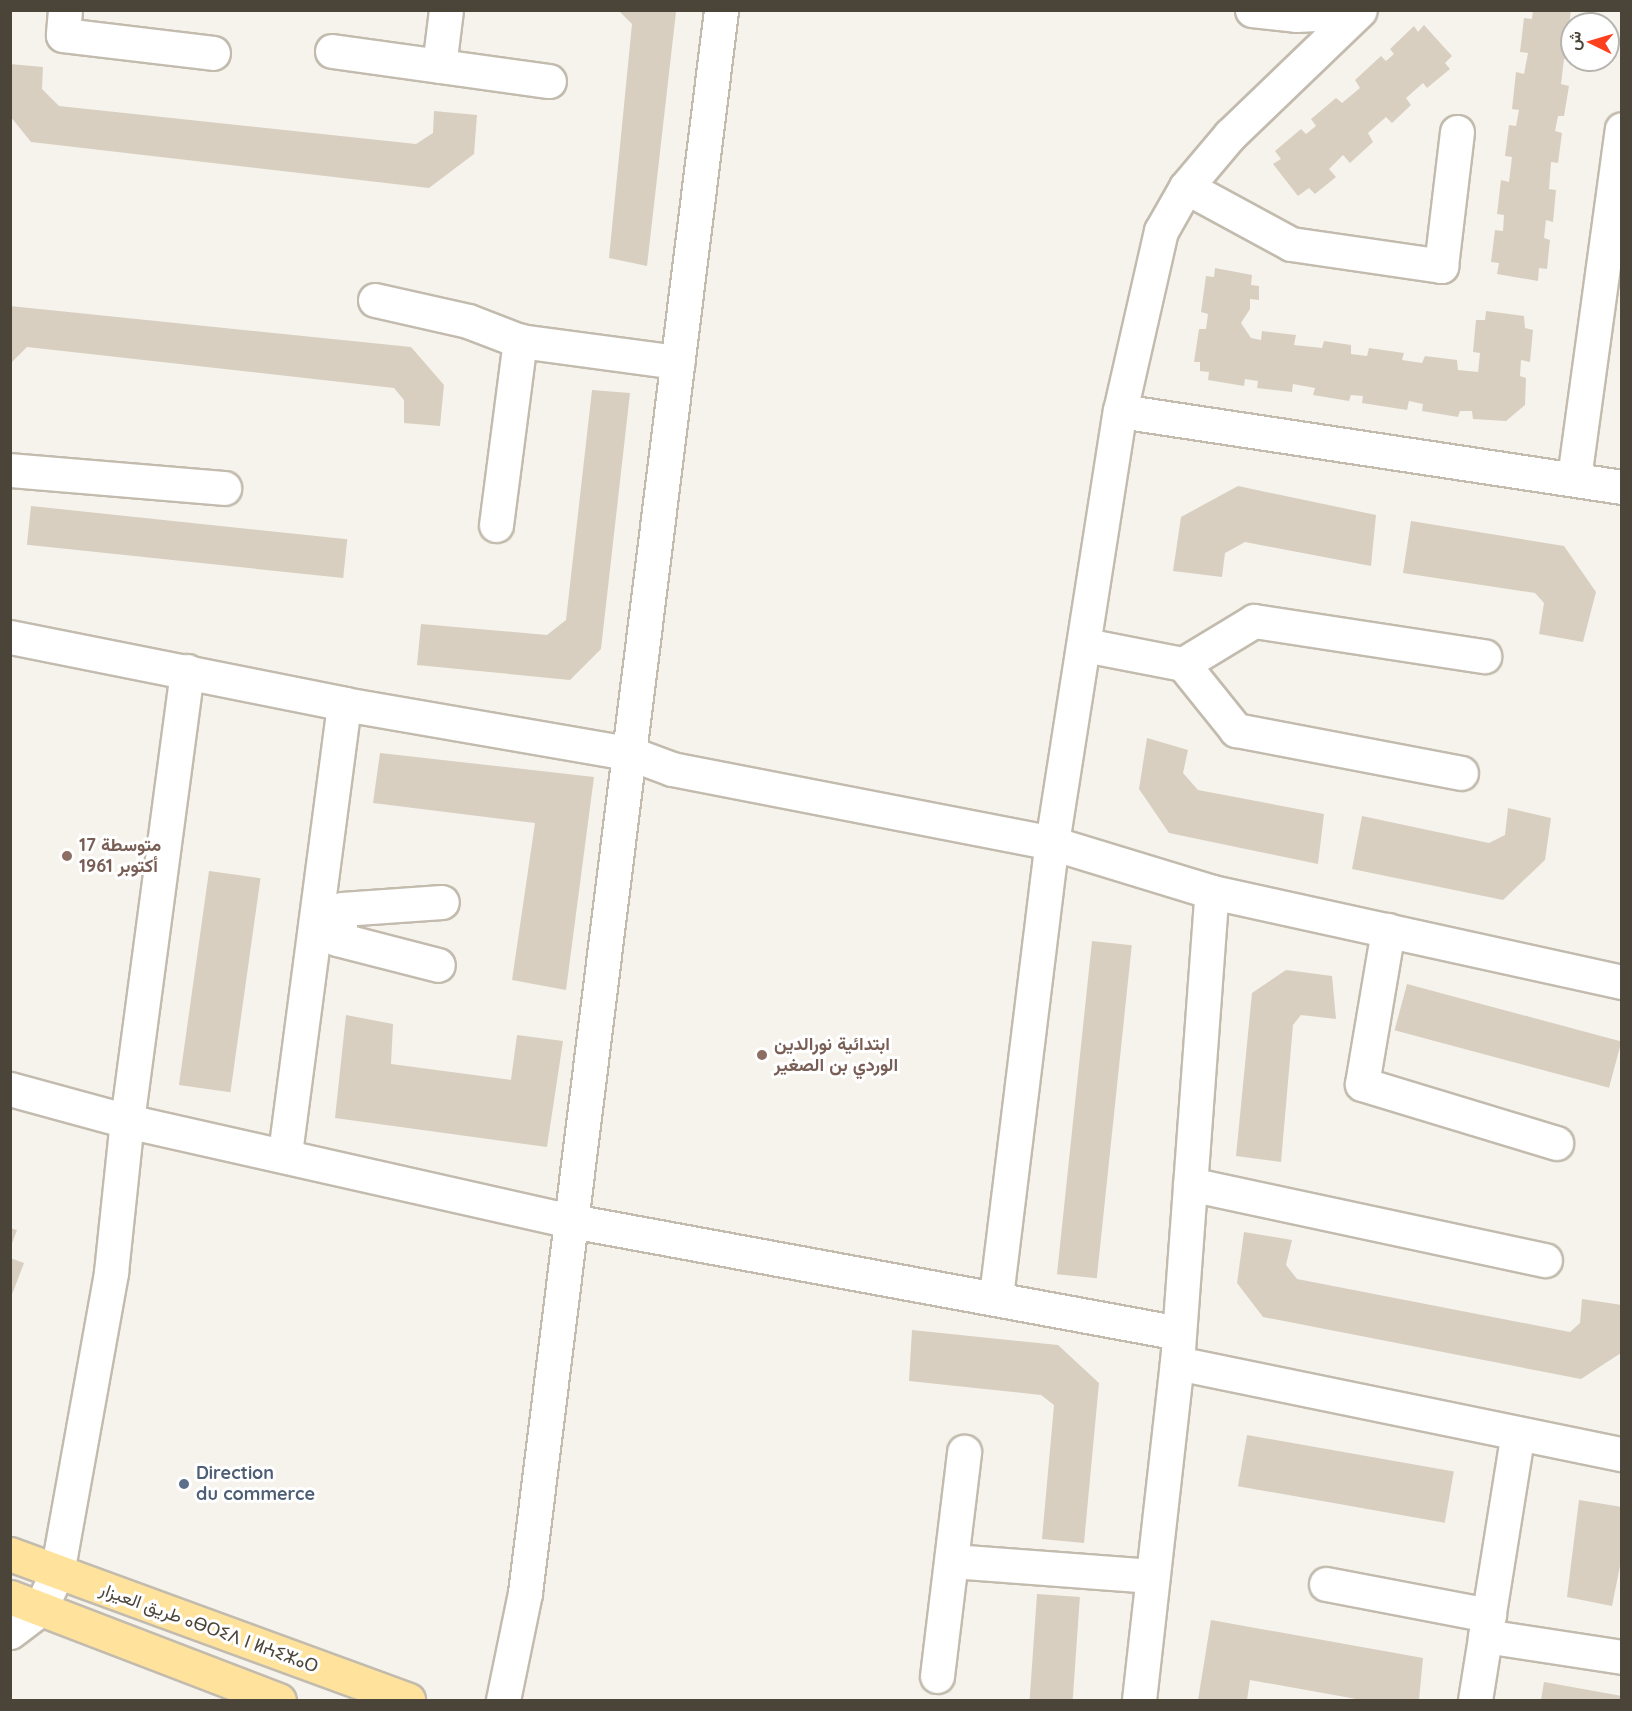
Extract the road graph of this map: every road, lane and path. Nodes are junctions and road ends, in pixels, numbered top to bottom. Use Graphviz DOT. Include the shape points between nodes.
graph roads {
  1 [pos="64,10"];
  2 [pos="446,10"];
  3 [pos="722,10"];
  4 [pos="1252,10"];
  5 [pos="1358,11"];
  6 [pos="332,51"];
  7 [pos="213,53"];
  8 [pos="439,66"];
  9 [pos="549,81"];
  10 [pos="1622,129"];
  11 [pos="1457,132"];
  12 [pos="1618,186"];
  13 [pos="1186,187"];
  14 [pos="375,300"];
  15 [pos="520,341"];
  16 [pos="678,362"];
  17 [pos="1120,411"];
  18 [pos="10,470"];
  19 [pos="1574,478"];
  20 [pos="1622,487"];
  21 [pos="224,488"];
  22 [pos="496,525"];
  23 [pos="10,637"];
  24 [pos="1085,645"];
  25 [pos="1484,656"];
  26 [pos="1184,664"];
  27 [pos="187,670"];
  28 [pos="344,704"];
  29 [pos="629,753"];
  30 [pos="1461,773"];
  31 [pos="1052,843"];
  32 [pos="1212,892"];
  33 [pos="442,902"];
  34 [pos="328,921"];
  35 [pos="1388,930"];
  36 [pos="438,965"];
  37 [pos="1622,982"];
  38 [pos="10,1089"];
  39 [pos="127,1121"];
  40 [pos="1557,1143"];
  41 [pos="285,1153"];
  42 [pos="1190,1184"];
  43 [pos="572,1221"];
  44 [pos="1545,1260"];
  45 [pos="996,1296"];
  46 [pos="1178,1348"];
  47 [pos="1518,1433"];
  48 [pos="964,1452"];
  49 [pos="1622,1454"];
  50 [pos="10,1554"];
  51 [pos="952,1561"];
  52 [pos="57,1573"];
  53 [pos="1152,1576"];
  54 [pos="1326,1584"];
  55 [pos="10,1597"];
  56 [pos="40,1610"];
  57 [pos="1487,1625"];
  58 [pos="10,1632"];
  59 [pos="1622,1657"];
  60 [pos="937,1676"];
  61 [pos="279,1701"];
  62 [pos="408,1701"];
  63 [pos="503,1701"];
  64 [pos="1139,1701"];
  65 [pos="1475,1701"];
  1 -- 7 [label="street" via="63,35"];
  2 -- 8 [label="street"];
  3 -- 16 [label="street"];
  4 -- 5 [label="street" via="1296,15"];
  5 -- 13 [label="street" via="1230,135"];
  6 -- 8 [label="street"];
  8 -- 9 [label="street"];
  10 -- 12 [label="street"];
  11 -- 13 [label="street" via="1442,266 1291,244"];
  12 -- 19 [label="street"];
  13 -- 17 [label="street" via="1161,231"];
  14 -- 15 [label="street" via="468,321"];
  15 -- 16 [label="street"];
  15 -- 22 [label="street"];
  16 -- 29 [label="street"];
  17 -- 19 [label="street"];
  17 -- 24 [label="street"];
  18 -- 21 [label="street"];
  19 -- 20 [label="street"];
  23 -- 27 [label="street"];
  24 -- 26 [label="street"];
  24 -- 31 [label="street"];
  25 -- 26 [label="street" via="1254,621"];
  26 -- 30 [label="street" via="1236,730"];
  27 -- 28 [label="street"];
  27 -- 39 [label="street"];
  28 -- 29 [label="street"];
  28 -- 34 [label="street"];
  29 -- 31 [label="street" via="672,770"];
  29 -- 43 [label="street"];
  31 -- 32 [label="street"];
  31 -- 45 [label="street"];
  32 -- 35 [label="street"];
  32 -- 42 [label="street"];
  33 -- 34 [label="street" via="342,909"];
  34 -- 36 [label="street" via="337,939"];
  34 -- 41 [label="street"];
  35 -- 37 [label="street"];
  35 -- 40 [label="street" via="1362,1084"];
  38 -- 39 [label="street"];
  39 -- 41 [label="street"];
  39 -- 52 [label="street" via="111,1272"];
  41 -- 43 [label="street"];
  42 -- 44 [label="street"];
  42 -- 46 [label="street"];
  43 -- 45 [label="street"];
  43 -- 63 [label="street" via="525,1593"];
  45 -- 46 [label="street"];
  46 -- 47 [label="street"];
  46 -- 53 [label="street"];
  47 -- 49 [label="street"];
  47 -- 57 [label="street"];
  48 -- 51 [label="street"];
  50 -- 52 [label="main road, طريق العيزار ⴰⴱⵔⵉⴷ ⵏ ⵍⵄⵉⵣⴰⵔ"];
  51 -- 53 [label="street"];
  51 -- 60 [label="street"];
  52 -- 56 [label="street"];
  52 -- 62 [label="main road, طريق العيزار ⴰⴱⵔⵉⴷ ⵏ ⵍⵄⵉⵣⴰⵔ"];
  53 -- 64 [label="street"];
  54 -- 57 [label="street"];
  55 -- 56 [label="main road"];
  56 -- 58 [label="street"];
  56 -- 61 [label="main road"];
  57 -- 59 [label="street"];
  57 -- 65 [label="street"];
}
